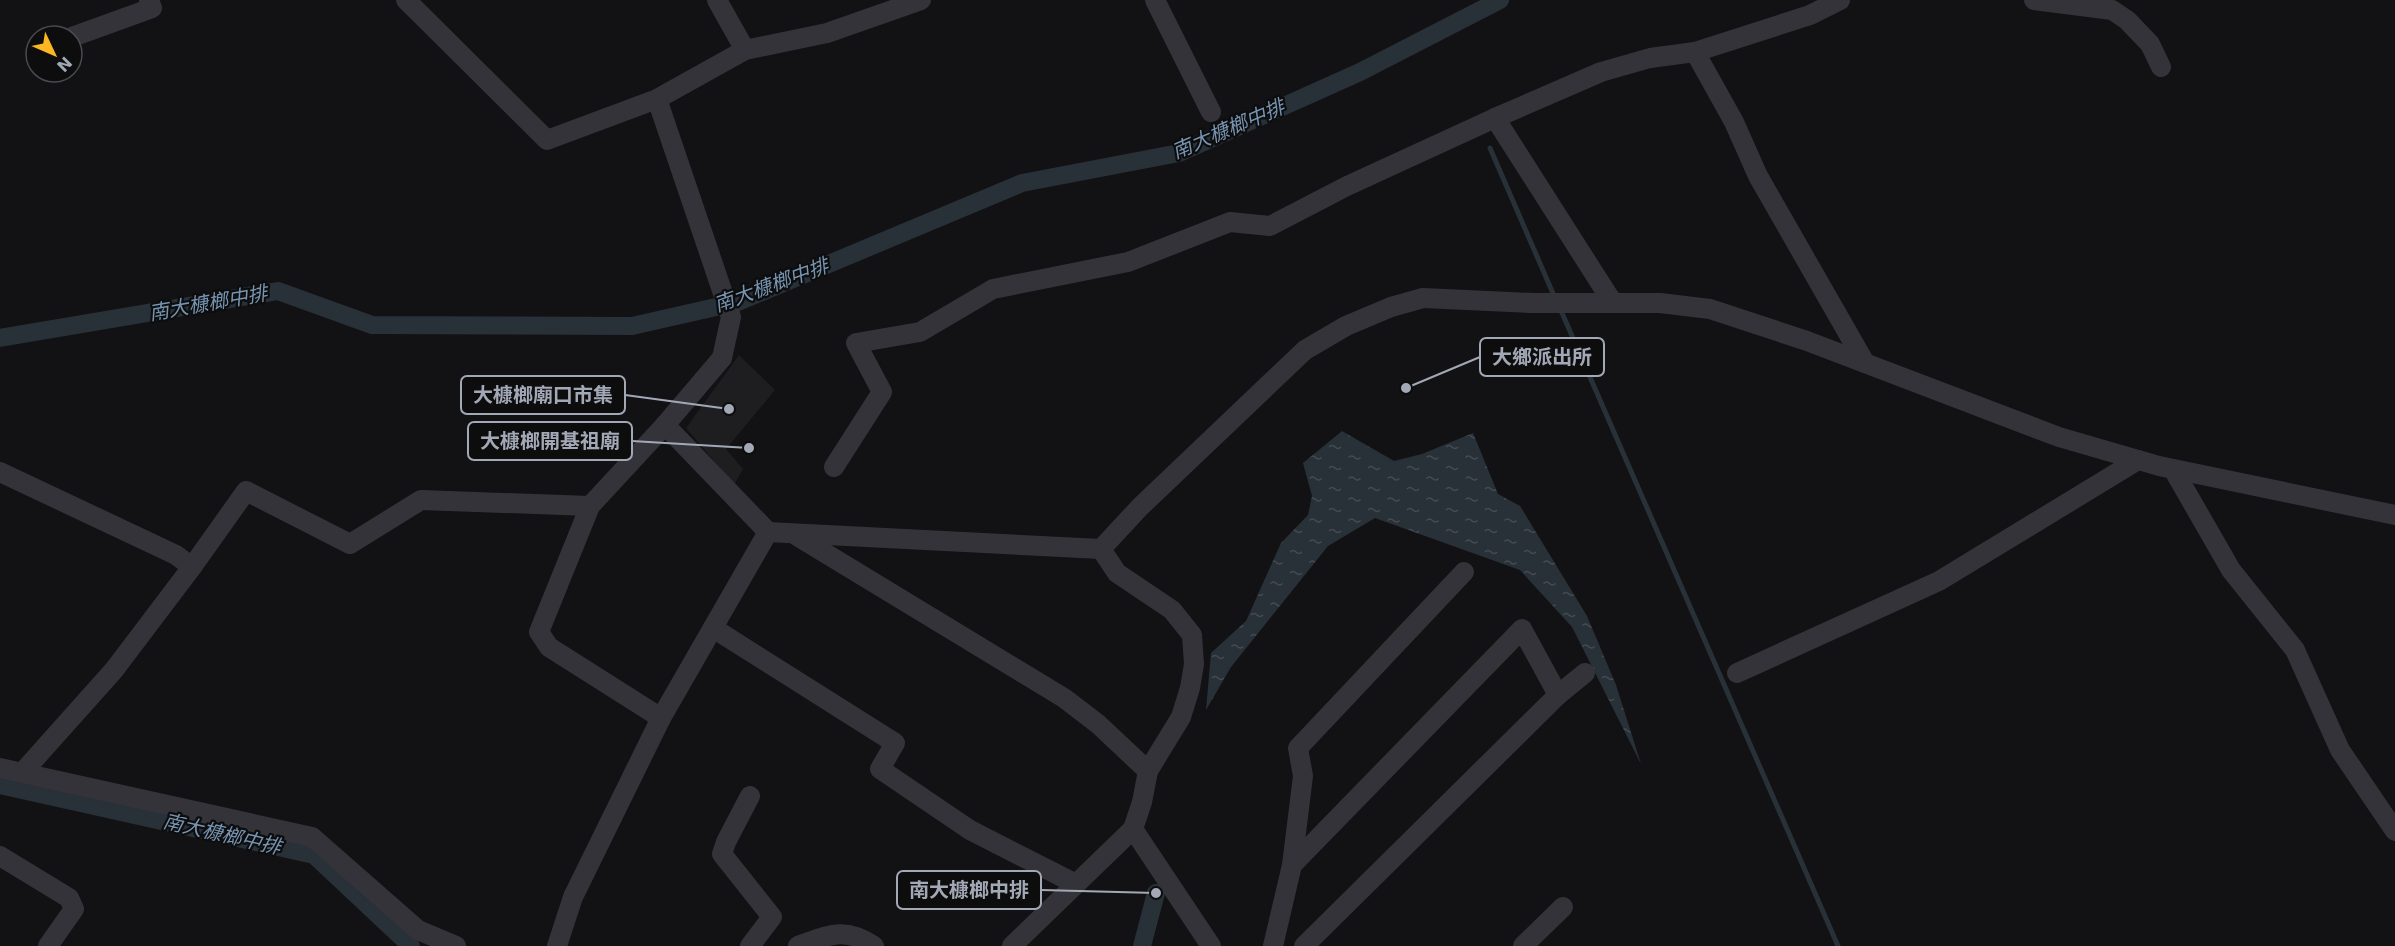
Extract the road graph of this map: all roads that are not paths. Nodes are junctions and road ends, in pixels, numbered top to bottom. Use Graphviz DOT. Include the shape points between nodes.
graph roads {
  1 [pos="149,0"];
  2 [pos="406,0"];
  3 [pos="717,0"];
  4 [pos="921,0"];
  5 [pos="1155,0"];
  6 [pos="1840,0"];
  7 [pos="2034,0"];
  8 [pos="84,33"];
  9 [pos="746,50"];
  10 [pos="1695,52"];
  11 [pos="2161,67"];
  12 [pos="657,99"];
  13 [pos="1211,111"];
  14 [pos="1495,118"];
  15 [pos="1613,303"];
  16 [pos="1865,363"];
  17 [pos="665,425"];
  18 [pos="2138,460"];
  19 [pos="834,467"];
  20 [pos="2173,469"];
  21 [pos="0,472"];
  22 [pos="590,506"];
  23 [pos="2395,515"];
  24 [pos="768,532"];
  25 [pos="794,534"];
  26 [pos="1101,549"];
  27 [pos="192,567"];
  28 [pos="1464,572"];
  29 [pos="713,628"];
  30 [pos="1585,673"];
  31 [pos="1737,673"];
  32 [pos="1558,694"];
  33 [pos="661,718"];
  34 [pos="0,768"];
  35 [pos="1148,771"];
  36 [pos="22,773"];
  37 [pos="750,796"];
  38 [pos="1133,828"];
  39 [pos="2395,831"];
  40 [pos="0,856"];
  41 [pos="1292,865"];
  42 [pos="1076,884"];
  43 [pos="1563,907"];
  44 [pos="423,940"];
  45 [pos="48,946"];
  46 [pos="456,946"];
  47 [pos="557,946"];
  48 [pos="750,946"];
  49 [pos="798,946"];
  50 [pos="874,946"];
  51 [pos="1012,946"];
  52 [pos="1211,946"];
  53 [pos="1273,946"];
  54 [pos="1304,946"];
  55 [pos="1523,946"];
  1 -- 8 [label="street" via="152,8"];
  2 -- 12 [label="street" via="548,140"];
  3 -- 9 [label="street"];
  4 -- 9 [label="street" via="826,33"];
  5 -- 13 [label="street"];
  6 -- 10 [label="street" via="1810,15"];
  7 -- 11 [label="street" via="2112,10 2150,44"];
  9 -- 12 [label="street"];
  10 -- 14 [label="street" via="1650,58 1601,72"];
  10 -- 16 [label="street" via="1734,122 1758,176"];
  12 -- 17 [label="street" via="731,317 722,358"];
  14 -- 15 [label="street"];
  14 -- 19 [label="street" via="1270,226 1230,222 1128,262 993,289 920,332 856,343 882,392"];
  15 -- 16 [label="street" via="1710,309"];
  15 -- 26 [label="street" via="1423,298 1346,326 1305,350"];
  16 -- 18 [label="street" via="2059,437"];
  17 -- 22 [label="street"];
  17 -- 24 [label="street"];
  18 -- 20 [label="street"];
  18 -- 31 [label="street" via="1939,580"];
  20 -- 23 [label="street"];
  20 -- 39 [label="street" via="2231,570 2295,650 2340,750"];
  21 -- 27 [label="street" via="176,555"];
  22 -- 27 [label="street" via="421,500 350,544 246,491"];
  22 -- 33 [label="street" via="538,632 549,647"];
  24 -- 25 [label="street"];
  24 -- 29 [label="street"];
  25 -- 26 [label="street"];
  25 -- 35 [label="street" via="1064,698"];
  26 -- 35 [label="street" via="1117,573 1172,610 1192,635 1194,664 1181,717"];
  27 -- 36 [label="street" via="114,670"];
  28 -- 41 [label="street" via="1298,748 1303,777"];
  29 -- 33 [label="street"];
  29 -- 42 [label="street" via="895,743 880,769 970,830"];
  30 -- 32 [label="street"];
  32 -- 41 [label="street" via="1522,629"];
  32 -- 54 [label="street"];
  33 -- 47 [label="street" via="573,897"];
  34 -- 36 [label="street"];
  35 -- 38 [label="street" via="1143,802"];
  36 -- 44 [label="street" via="312,837 418,930"];
  37 -- 48 [label="street" via="722,854 772,917"];
  38 -- 42 [label="street"];
  38 -- 52 [label="street"];
  40 -- 45 [label="street" via="69,898 74,909"];
  41 -- 53 [label="street"];
  42 -- 51 [label="street"];
  43 -- 55 [label="street"];
  44 -- 46 [label="street"];
  49 -- 50 [label="street" via="836,933 859,936"];
}
